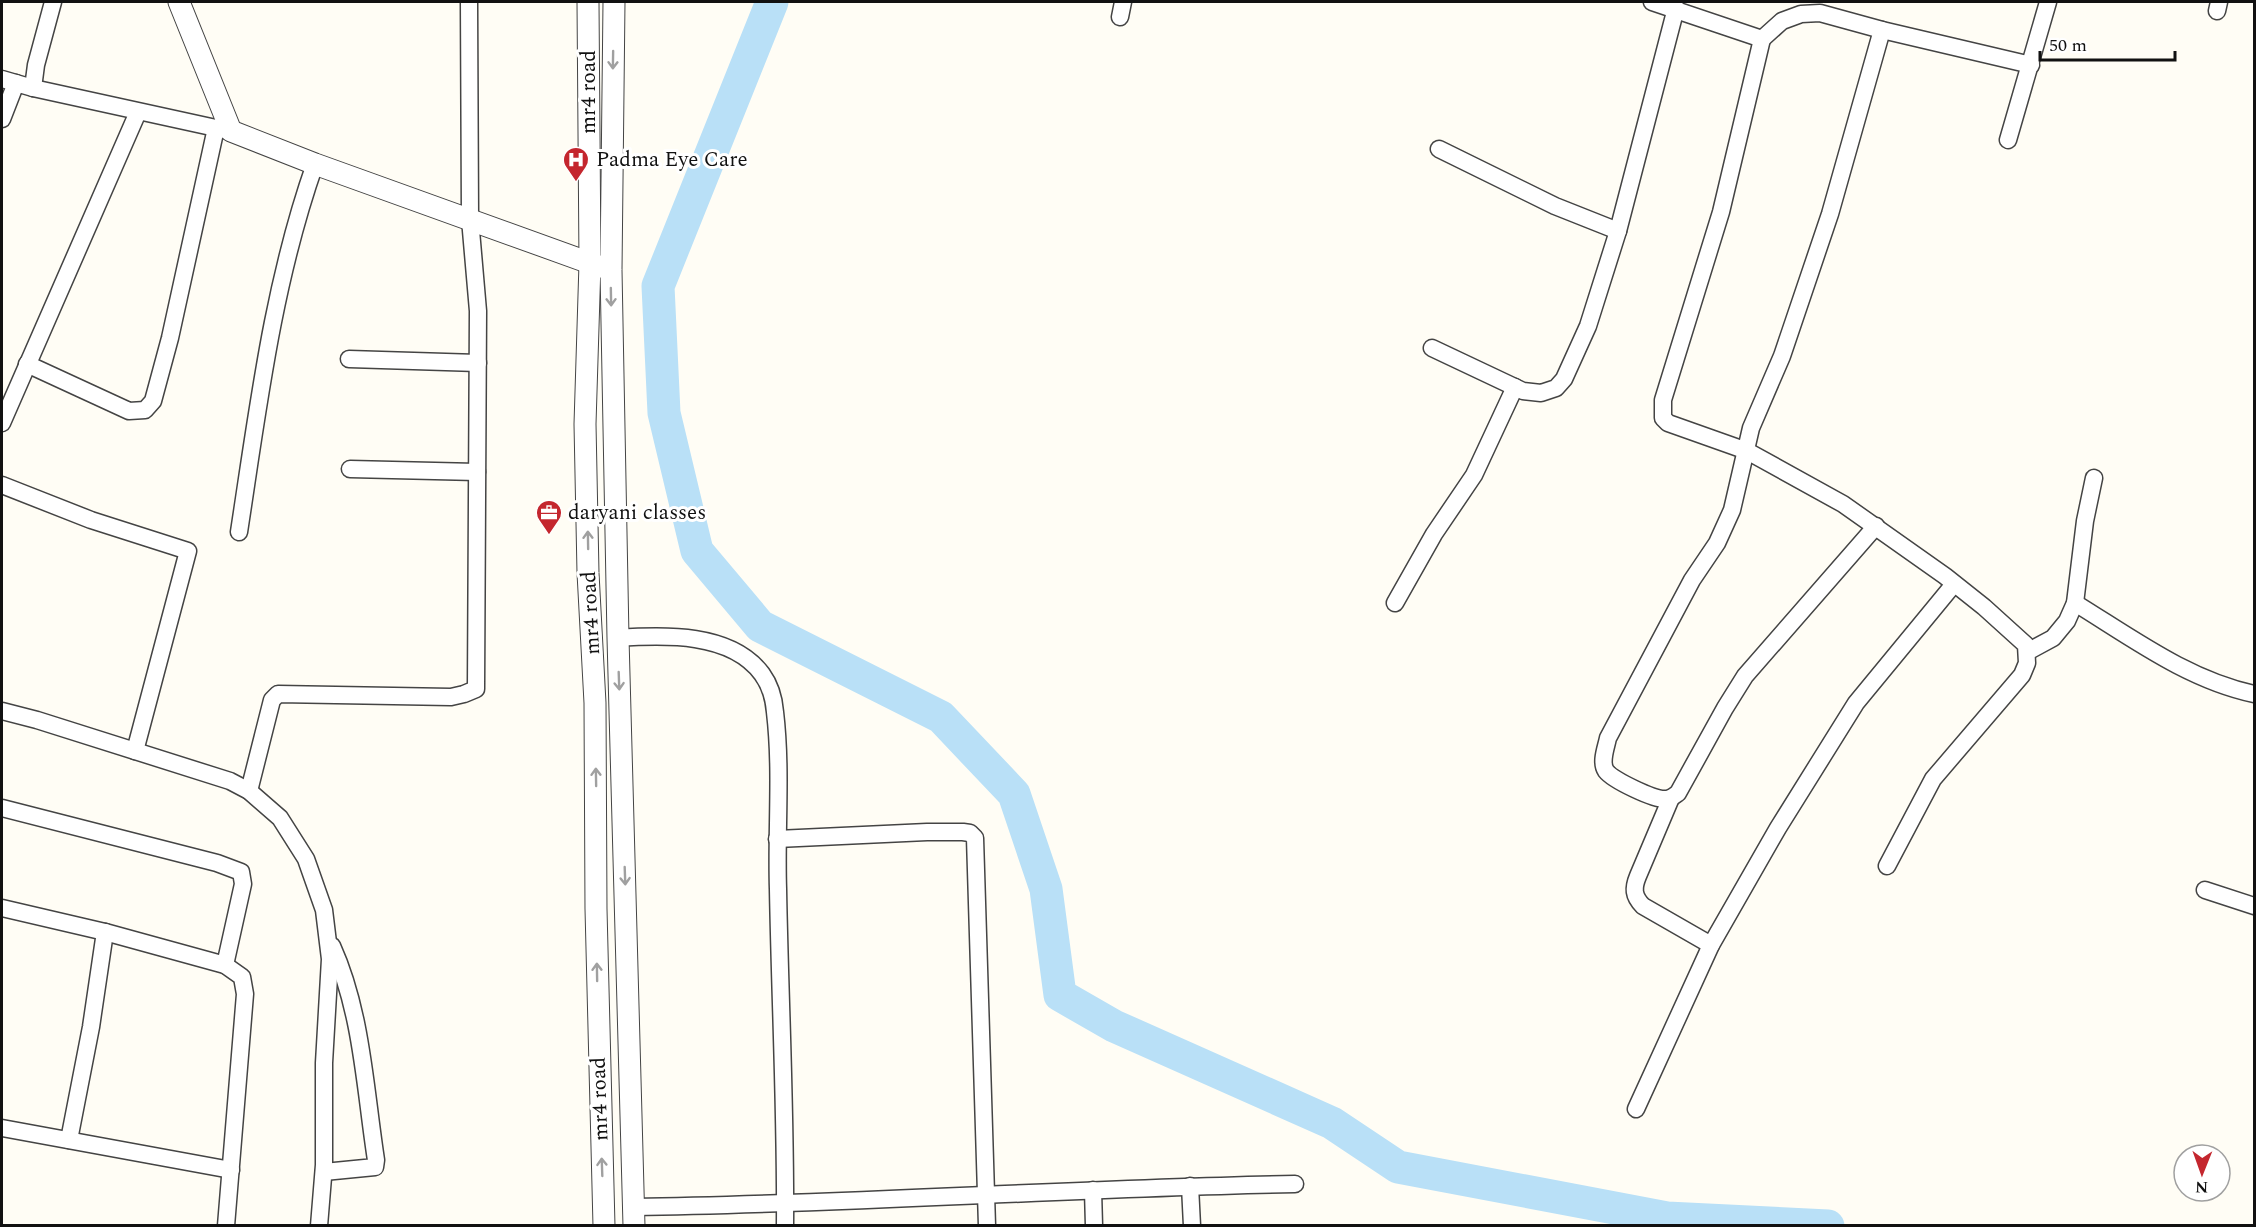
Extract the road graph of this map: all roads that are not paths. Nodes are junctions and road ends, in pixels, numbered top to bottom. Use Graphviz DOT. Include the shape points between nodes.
graph roads {
  1 [pos="53,2"];
  2 [pos="179,2"];
  3 [pos="469,2"];
  4 [pos="588,2"];
  5 [pos="614,2"];
  6 [pos="1652,2"];
  7 [pos="2048,2"];
  8 [pos="1676,8"];
  9 [pos="1822,8"];
  10 [pos="1882,30"];
  11 [pos="1762,39"];
  12 [pos="2031,65"];
  13 [pos="17,83"];
  14 [pos="138,112"];
  15 [pos="2,119"];
  16 [pos="224,130"];
  17 [pos="2008,140"];
  18 [pos="1439,149"];
  19 [pos="315,164"];
  20 [pos="470,219"];
  21 [pos="1618,231"];
  22 [pos="590,263"];
  23 [pos="611,270"];
  24 [pos="1431,348"];
  25 [pos="349,359"];
  26 [pos="478,363"];
  27 [pos="27,364"];
  28 [pos="1515,387"];
  29 [pos="2,423"];
  30 [pos="1747,451"];
  31 [pos="350,470"];
  32 [pos="477,472"];
  33 [pos="2094,478"];
  34 [pos="2,486"];
  35 [pos="1876,526"];
  36 [pos="239,532"];
  37 [pos="1954,584"];
  38 [pos="1395,603"];
  39 [pos="2076,603"];
  40 [pos="618,638"];
  41 [pos="2027,652"];
  42 [pos="2254,694"];
  43 [pos="2,711"];
  44 [pos="135,751"];
  45 [pos="249,792"];
  46 [pos="1671,798"];
  47 [pos="2,808"];
  48 [pos="777,839"];
  49 [pos="1887,866"];
  50 [pos="2205,890"];
  51 [pos="2254,906"];
  52 [pos="2,911"];
  53 [pos="105,932"];
  54 [pos="327,934"];
  55 [pos="1711,945"];
  56 [pos="225,964"];
  57 [pos="1636,1109"];
  58 [pos="2,1128"];
  59 [pos="69,1140"];
  60 [pos="231,1170"];
  61 [pos="324,1172"];
  62 [pos="1295,1184"];
  63 [pos="1190,1186"];
  64 [pos="1093,1190"];
  65 [pos="985,1194"];
  66 [pos="786,1205"];
  67 [pos="634,1216"];
  68 [pos="226,1226"];
  69 [pos="319,1226"];
  70 [pos="604,1226"];
  71 [pos="785,1226"];
  72 [pos="987,1226"];
  73 [pos="1094,1226"];
  74 [pos="1192,1226"];
  1 -- 13 [label="street" via="36,65"];
  2 -- 16 [label="street"];
  3 -- 20 [label="street"];
  4 -- 22 [label="street, mr4 road"];
  5 -- 23 [label="street, mr4 road, one-way"];
  6 -- 8 [label="street"];
  7 -- 12 [label="street"];
  8 -- 11 [label="street"];
  8 -- 21 [label="street"];
  9 -- 10 [label="street"];
  9 -- 11 [label="street" via="1782,21"];
  10 -- 12 [label="street"];
  10 -- 30 [label="street" via="1830,214 1782,356 1751,428"];
  11 -- 30 [label="street" via="1721,212 1662,412 1668,423"];
  12 -- 17 [label="street"];
  13 -- 14 [label="street"];
  13 -- 15 [label="street"];
  14 -- 16 [label="street"];
  14 -- 27 [label="street"];
  16 -- 19 [label="street"];
  16 -- 27 [label="street" via="153,402 145,410 129,411"];
  18 -- 21 [label="street" via="1555,206"];
  19 -- 20 [label="street"];
  19 -- 36 [label="street" via="274,310"];
  20 -- 22 [label="street"];
  20 -- 26 [label="street"];
  21 -- 28 [label="street" via="1588,326 1564,379 1556,388 1541,393"];
  22 -- 23 [label="street"];
  70 -- 22 [label="street, mr4 road, one-way" via="595,703 585,424"];
  23 -- 40 [label="street, mr4 road, one-way"];
  24 -- 28 [label="street"];
  25 -- 26 [label="street"];
  26 -- 32 [label="street"];
  27 -- 29 [label="street"];
  28 -- 38 [label="street" via="1474,475 1434,534"];
  30 -- 35 [label="street"];
  30 -- 46 [label="street" via="1732,510 1717,543 1692,580 1608,738 1603,761 1606,771 1630,787 1664,800"];
  31 -- 32 [label="street"];
  32 -- 45 [label="street" via="476,689 451,697 278,694 272,700"];
  33 -- 39 [label="street"];
  34 -- 44 [label="street" via="188,551"];
  35 -- 37 [label="street"];
  35 -- 46 [label="street" via="1745,676 1678,793"];
  37 -- 41 [label="street" via="2018,637"];
  37 -- 55 [label="street" via="1856,703"];
  39 -- 41 [label="street" via="2053,638"];
  39 -- 42 [label="street" via="2175,664 2229,688"];
  40 -- 48 [label="street" via="694,638 720,645 750,661 763,675 775,712"];
  40 -- 67 [label="street, mr4 road, one-way"];
  41 -- 49 [label="street" via="2022,675 1933,778"];
  43 -- 44 [label="street"];
  44 -- 45 [label="street" via="230,781"];
  45 -- 54 [label="street" via="280,818 306,859 324,910"];
  46 -- 55 [label="street" via="1634,886 1635,898"];
  47 -- 56 [label="street" via="242,872 243,884"];
  48 -- 65 [label="street" via="927,832 963,832 975,838"];
  48 -- 66 [label="street"];
  50 -- 51 [label="street"];
  52 -- 53 [label="street"];
  53 -- 56 [label="street"];
  53 -- 59 [label="street"];
  54 -- 61 [label="street" via="330,958 324,1063"];
  54 -- 61 [label="street" via="345,974 376,1160 375,1167"];
  55 -- 57 [label="street"];
  56 -- 60 [label="street" via="242,977 245,994"];
  58 -- 59 [label="street"];
  59 -- 60 [label="street"];
  60 -- 68 [label="street"];
  61 -- 69 [label="street"];
  62 -- 63 [label="street"];
  63 -- 64 [label="street"];
  63 -- 74 [label="street"];
  64 -- 65 [label="street"];
  64 -- 73 [label="street"];
  65 -- 66 [label="street"];
  65 -- 72 [label="street"];
  66 -- 67 [label="street"];
  66 -- 71 [label="street"];
}
